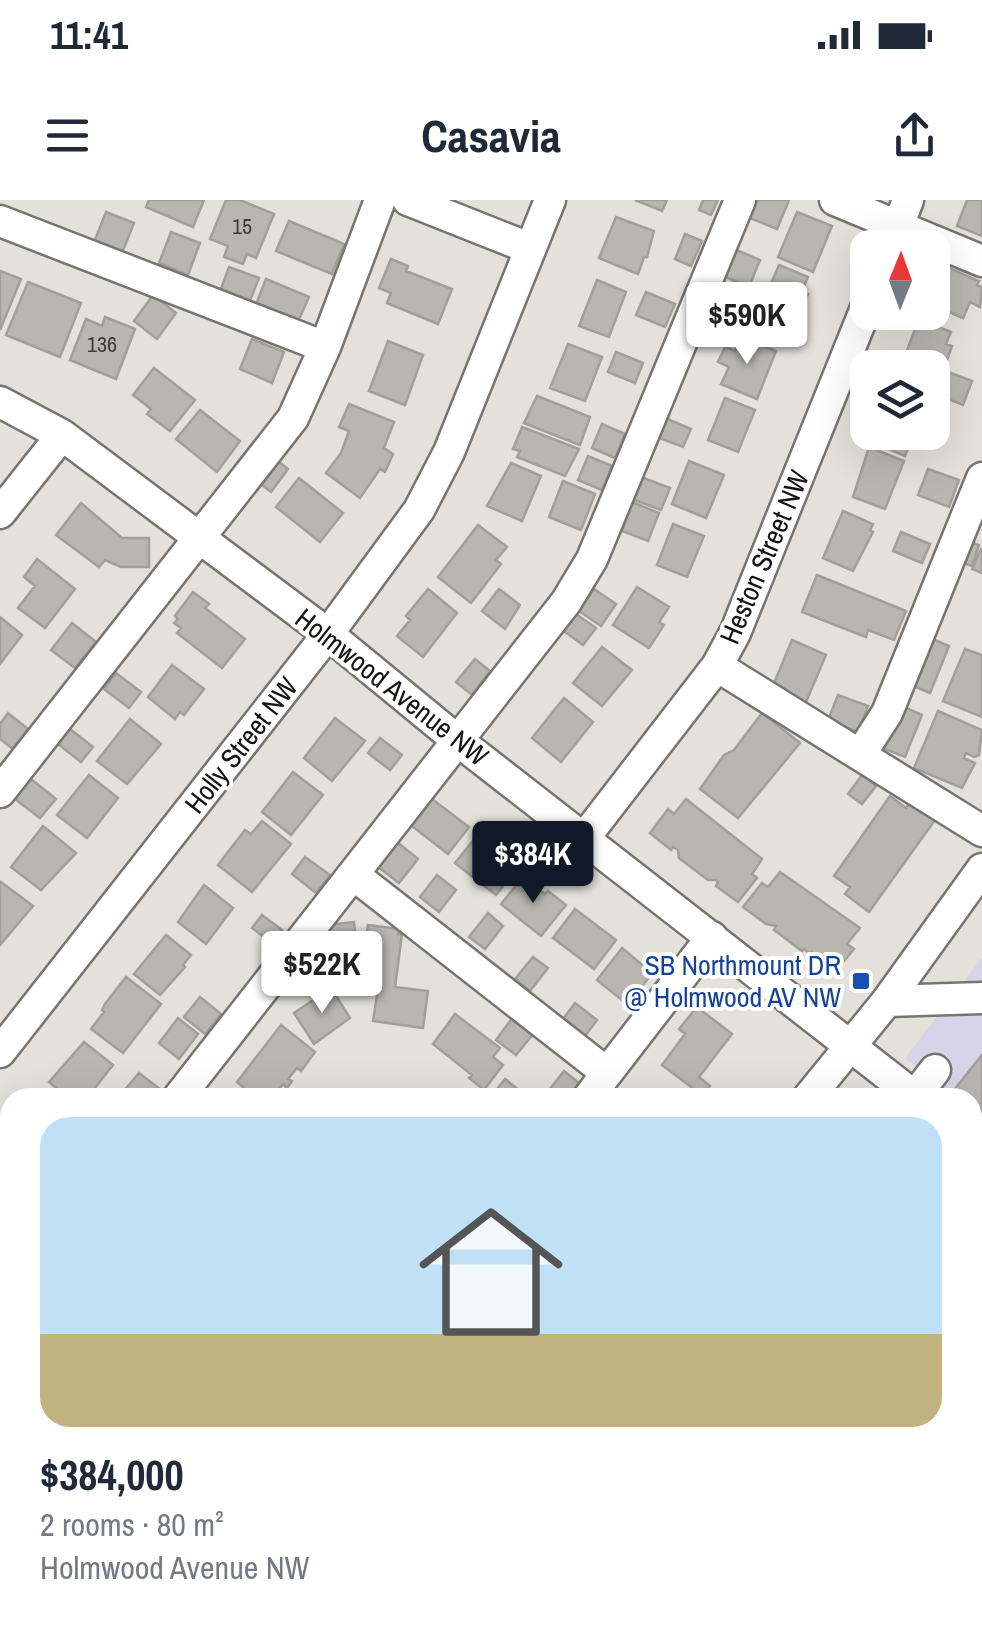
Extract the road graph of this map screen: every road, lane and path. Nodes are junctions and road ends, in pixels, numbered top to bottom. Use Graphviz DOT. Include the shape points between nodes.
graph roads {
  1 [pos="380,200"];
  2 [pos="408,200"];
  3 [pos="550,200"];
  4 [pos="740,200"];
  5 [pos="835,200"];
  6 [pos="0,221"];
  7 [pos="899,224"];
  8 [pos="529,248"];
  9 [pos="982,261"];
  10 [pos="858,330"];
  11 [pos="325,347"];
  12 [pos="0,402"];
  13 [pos="62,435"];
  14 [pos="982,478"];
  15 [pos="0,513"];
  16 [pos="197,536"];
  17 [pos="328,634"];
  18 [pos="717,666"];
  19 [pos="457,740"];
  20 [pos="860,755"];
  21 [pos="0,792"];
  22 [pos="982,831"];
  23 [pos="585,837"];
  24 [pos="982,869"];
  25 [pos="354,876"];
  26 [pos="712,937"];
  27 [pos="982,998"];
  28 [pos="887,1001"];
  29 [pos="850,1046"];
  30 [pos="0,1052"];
  31 [pos="935,1070"];
  32 [pos="607,1073"];
  33 [pos="186,1088"];
  34 [pos="596,1088"];
  35 [pos="816,1088"];
  36 [pos="904,1088"];
  37 [pos="922,1088"];
  1 -- 11 [label="street"];
  2 -- 8 [label="street"];
  3 -- 8 [label="street, Holly Street NW"];
  4 -- 19 [label="street" via="592,559"];
  5 -- 7 [label="street"];
  6 -- 11 [label="street"];
  7 -- 9 [label="street"];
  8 -- 17 [label="street, Holly Street NW" via="449,452 419,510"];
  10 -- 18 [label="street, Heston Street NW"];
  11 -- 16 [label="street" via="293,418"];
  12 -- 13 [label="street, Holmwood Avenue NW"];
  13 -- 15 [label="street"];
  13 -- 16 [label="street, Holmwood Avenue NW"];
  14 -- 20 [label="street" via="887,713"];
  16 -- 17 [label="street, Holmwood Avenue NW"];
  16 -- 21 [label="street"];
  17 -- 19 [label="street, Holmwood Avenue NW"];
  17 -- 30 [label="street, Holly Street NW"];
  18 -- 20 [label="street"];
  18 -- 23 [label="street, Heston Street NW"];
  19 -- 23 [label="street, Holmwood Avenue NW"];
  19 -- 25 [label="street"];
  20 -- 22 [label="street"];
  23 -- 26 [label="street, Holmwood Avenue NW"];
  24 -- 28 [label="street"];
  25 -- 32 [label="street"];
  25 -- 33 [label="street"];
  26 -- 29 [label="street, Holmwood Avenue NW"];
  26 -- 32 [label="street"];
  27 -- 28 [label="street"];
  28 -- 29 [label="street"];
  29 -- 35 [label="street"];
  29 -- 36 [label="street, Holmwood Avenue NW"];
  31 -- 37 [label="street"];
  32 -- 34 [label="street"];
}
